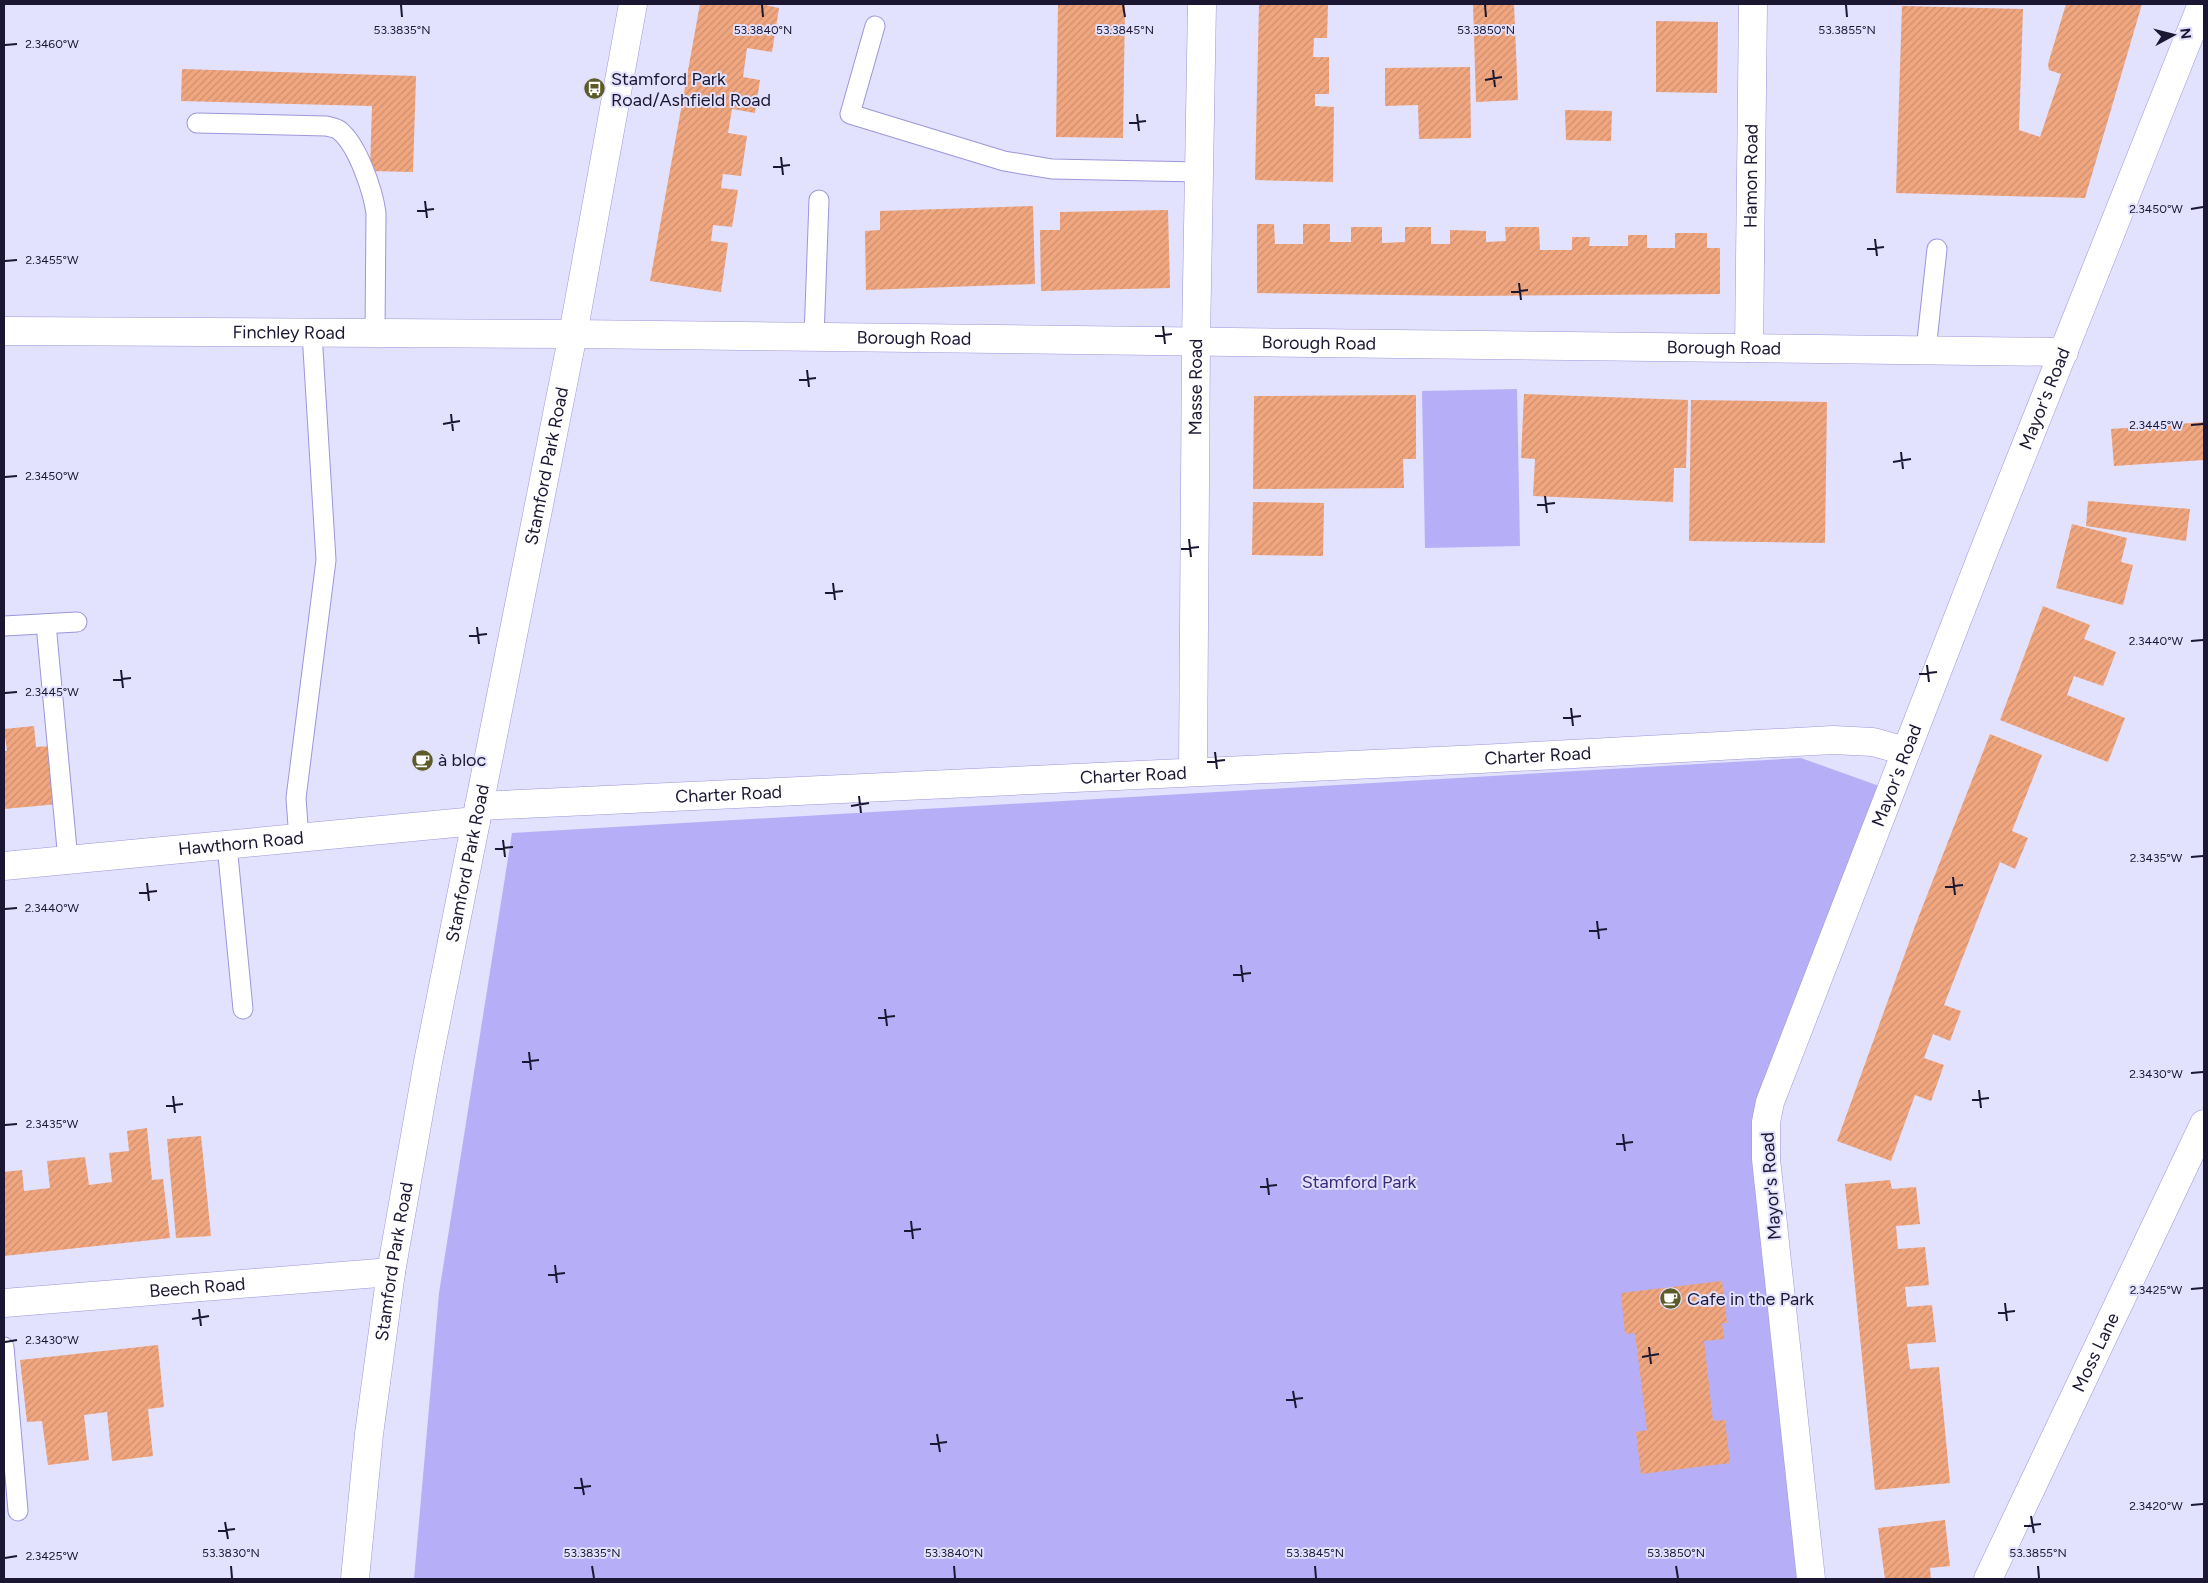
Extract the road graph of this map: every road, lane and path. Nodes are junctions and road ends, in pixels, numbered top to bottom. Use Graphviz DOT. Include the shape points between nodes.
graph roads {
  1 [pos="633,4"];
  2 [pos="1202,4"];
  3 [pos="1753,4"];
  4 [pos="2202,4"];
  5 [pos="875,26"];
  6 [pos="197,123"];
  7 [pos="1199,172"];
  8 [pos="819,200"];
  9 [pos="1937,249"];
  10 [pos="4,331"];
  11 [pos="312,332"];
  12 [pos="375,333"];
  13 [pos="573,334"];
  14 [pos="814,337"];
  15 [pos="1196,341"];
  16 [pos="1748,348"];
  17 [pos="1926,350"];
  18 [pos="2064,352"];
  19 [pos="77,622"];
  20 [pos="46,624"];
  21 [pos="4,626"];
  22 [pos="1906,751"];
  23 [pos="1193,771"];
  24 [pos="478,814"];
  25 [pos="299,839"];
  26 [pos="227,846"];
  27 [pos="68,860"];
  28 [pos="4,866"];
  29 [pos="243,1009"];
  30 [pos="2204,1124"];
  31 [pos="391,1272"];
  32 [pos="4,1303"];
  33 [pos="4,1347"];
  34 [pos="18,1512"];
  35 [pos="355,1579"];
  36 [pos="1811,1579"];
  37 [pos="1988,1579"];
  1 -- 13 [label="street, Stamford Park Road"];
  2 -- 7 [label="street, Masse Road"];
  3 -- 16 [label="street, Hamon Road"];
  4 -- 18 [label="street, Mayor's Road"];
  5 -- 7 [label="lane" via="850,114 1004,161 1052,170"];
  6 -- 12 [label="lane" via="326,126 339,130 349,141 373,193 376,213"];
  7 -- 15 [label="street, Masse Road"];
  8 -- 14 [label="lane"];
  9 -- 17 [label="lane"];
  10 -- 11 [label="street, Finchley Road"];
  11 -- 12 [label="street, Finchley Road"];
  11 -- 25 [label="lane" via="326,560 296,798"];
  12 -- 13 [label="street, Finchley Road"];
  13 -- 14 [label="street, Borough Road"];
  13 -- 24 [label="street, Stamford Park Road"];
  14 -- 15 [label="street, Borough Road"];
  15 -- 16 [label="street, Borough Road"];
  15 -- 23 [label="street, Masse Road"];
  16 -- 17 [label="street, Borough Road"];
  17 -- 18 [label="street, Borough Road"];
  18 -- 22 [label="street, Mayor's Road"];
  19 -- 20 [label="lane"];
  20 -- 21 [label="lane"];
  20 -- 27 [label="lane"];
  22 -- 23 [label="street, Charter Road" via="1873,742 1833,740"];
  22 -- 36 [label="street, Mayor's Road" via="1780,1071 1766,1122 1766,1158"];
  23 -- 24 [label="street, Charter Road"];
  24 -- 25 [label="street, Hawthorn Road"];
  24 -- 31 [label="street, Stamford Park Road" via="428,1062"];
  25 -- 26 [label="street, Hawthorn Road"];
  26 -- 27 [label="street, Hawthorn Road"];
  26 -- 29 [label="lane"];
  27 -- 28 [label="street, Hawthorn Road"];
  30 -- 37 [label="street, Moss Lane"];
  31 -- 32 [label="street, Beech Road"];
  31 -- 35 [label="street, Stamford Park Road" via="369,1434"];
  33 -- 34 [label="lane"];
}
